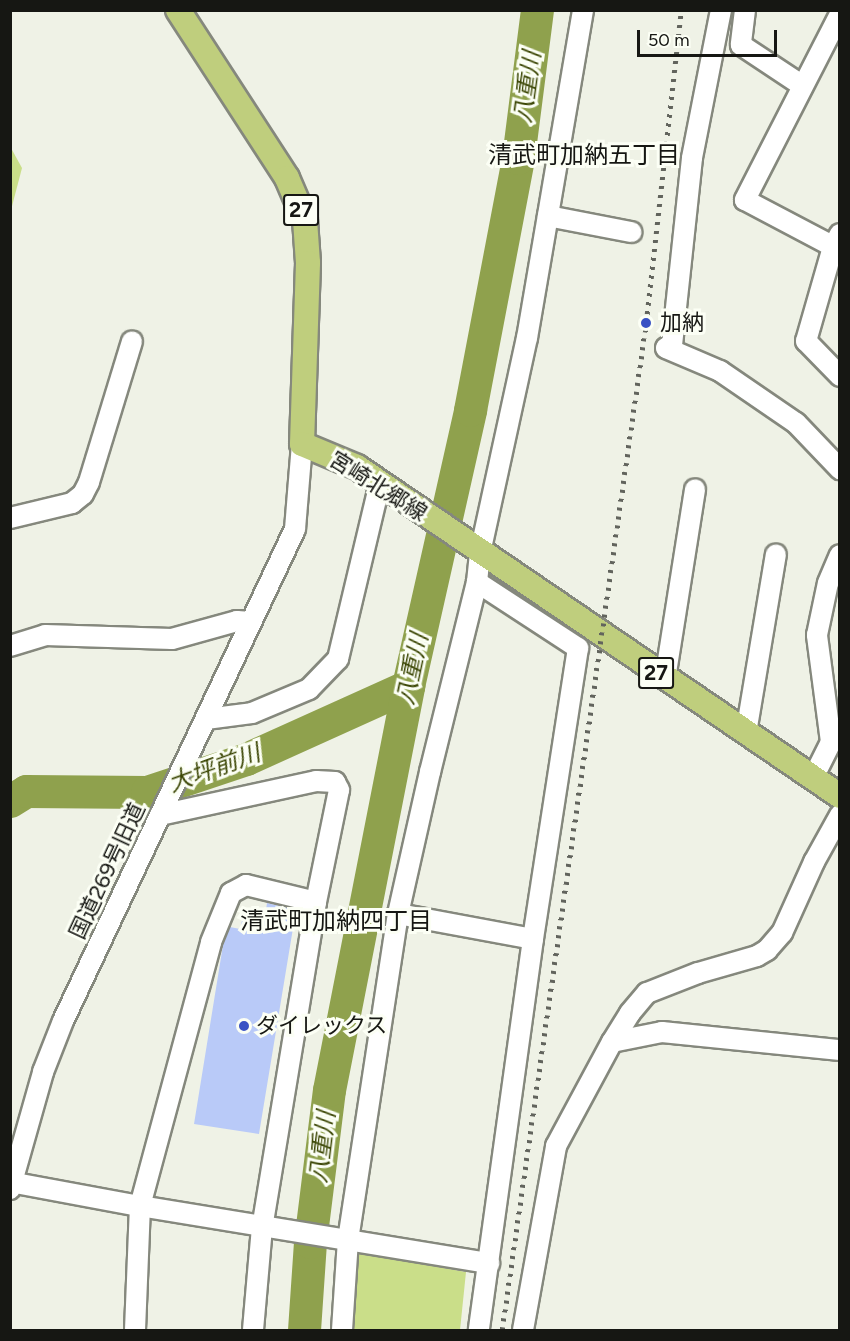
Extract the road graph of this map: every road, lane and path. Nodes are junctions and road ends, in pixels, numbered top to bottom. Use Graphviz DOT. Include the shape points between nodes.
graph roads {
  1 [pos="178,10"];
  2 [pos="583,10"];
  3 [pos="721,10"];
  4 [pos="745,10"];
  5 [pos="840,14"];
  6 [pos="803,86"];
  7 [pos="548,216"];
  8 [pos="631,232"];
  9 [pos="837,244"];
  10 [pos="132,341"];
  11 [pos="840,376"];
  12 [pos="302,444"];
  13 [pos="840,469"];
  14 [pos="386,487"];
  15 [pos="695,489"];
  16 [pos="10,518"];
  17 [pos="477,550"];
  18 [pos="776,554"];
  19 [pos="840,555"];
  20 [pos="477,582"];
  21 [pos="251,622"];
  22 [pos="10,646"];
  23 [pos="665,679"];
  24 [pos="206,719"];
  25 [pos="746,733"];
  26 [pos="813,778"];
  27 [pos="840,796"];
  28 [pos="164,807"];
  29 [pos="840,815"];
  30 [pos="316,902"];
  31 [pos="398,914"];
  32 [pos="533,939"];
  33 [pos="612,1041"];
  34 [pos="840,1050"];
  35 [pos="11,1182"];
  36 [pos="10,1189"];
  37 [pos="140,1206"];
  38 [pos="267,1227"];
  39 [pos="344,1239"];
  40 [pos="489,1263"];
  41 [pos="135,1330"];
  42 [pos="253,1330"];
  43 [pos="342,1330"];
  44 [pos="479,1330"];
  45 [pos="523,1330"];
  1 -- 12 [label="main road, 宮崎北郷線 / 27" via="287,178 305,220 308,262"];
  2 -- 7 [label="street"];
  3 -- 13 [label="street" via="692,158 672,344 666,348 720,371 796,423"];
  4 -- 6 [label="street" via="741,45"];
  5 -- 6 [label="street"];
  6 -- 9 [label="street" via="745,200"];
  7 -- 8 [label="street"];
  7 -- 17 [label="street" via="527,338"];
  9 -- 11 [label="street" via="806,341"];
  10 -- 16 [label="street" via="83,494 72,503"];
  12 -- 14 [label="main road, 宮崎北郷線 / 27" via="357,467"];
  12 -- 21 [label="street, 国道269号旧道" via="296,529"];
  14 -- 17 [label="main road, 宮崎北郷線 / 27"];
  14 -- 24 [label="street" via="339,659 309,689 252,713"];
  15 -- 23 [label="street"];
  17 -- 20 [label="street"];
  17 -- 23 [label="main road, 宮崎北郷線 / 27"];
  18 -- 25 [label="street"];
  19 -- 26 [label="street" via="828,583 817,635 831,742"];
  20 -- 31 [label="street"];
  20 -- 32 [label="street" via="578,648"];
  21 -- 22 [label="street" via="237,621 172,639 45,635"];
  21 -- 24 [label="street, 国道269号旧道"];
  23 -- 25 [label="main road, 宮崎北郷線 / 27"];
  24 -- 28 [label="street, 国道269号旧道"];
  25 -- 26 [label="main road, 宮崎北郷線 / 27"];
  26 -- 27 [label="main road, 宮崎北郷線 / 27"];
  28 -- 30 [label="street" via="316,781 335,782 338,802"];
  28 -- 35 [label="street, 国道269号旧道" via="63,1021"];
  29 -- 33 [label="street" via="782,933 767,950 647,993"];
  30 -- 37 [label="street" via="246,885 231,893 211,942"];
  30 -- 38 [label="street"];
  31 -- 32 [label="street"];
  31 -- 39 [label="street"];
  32 -- 40 [label="street"];
  33 -- 34 [label="street" via="662,1032"];
  33 -- 45 [label="street" via="556,1146"];
  35 -- 36 [label="street, 国道269号旧道"];
  35 -- 37 [label="street"];
  37 -- 38 [label="street"];
  37 -- 41 [label="street"];
  38 -- 39 [label="street"];
  38 -- 42 [label="street"];
  39 -- 40 [label="street"];
  39 -- 43 [label="street"];
  40 -- 44 [label="street"];
}
